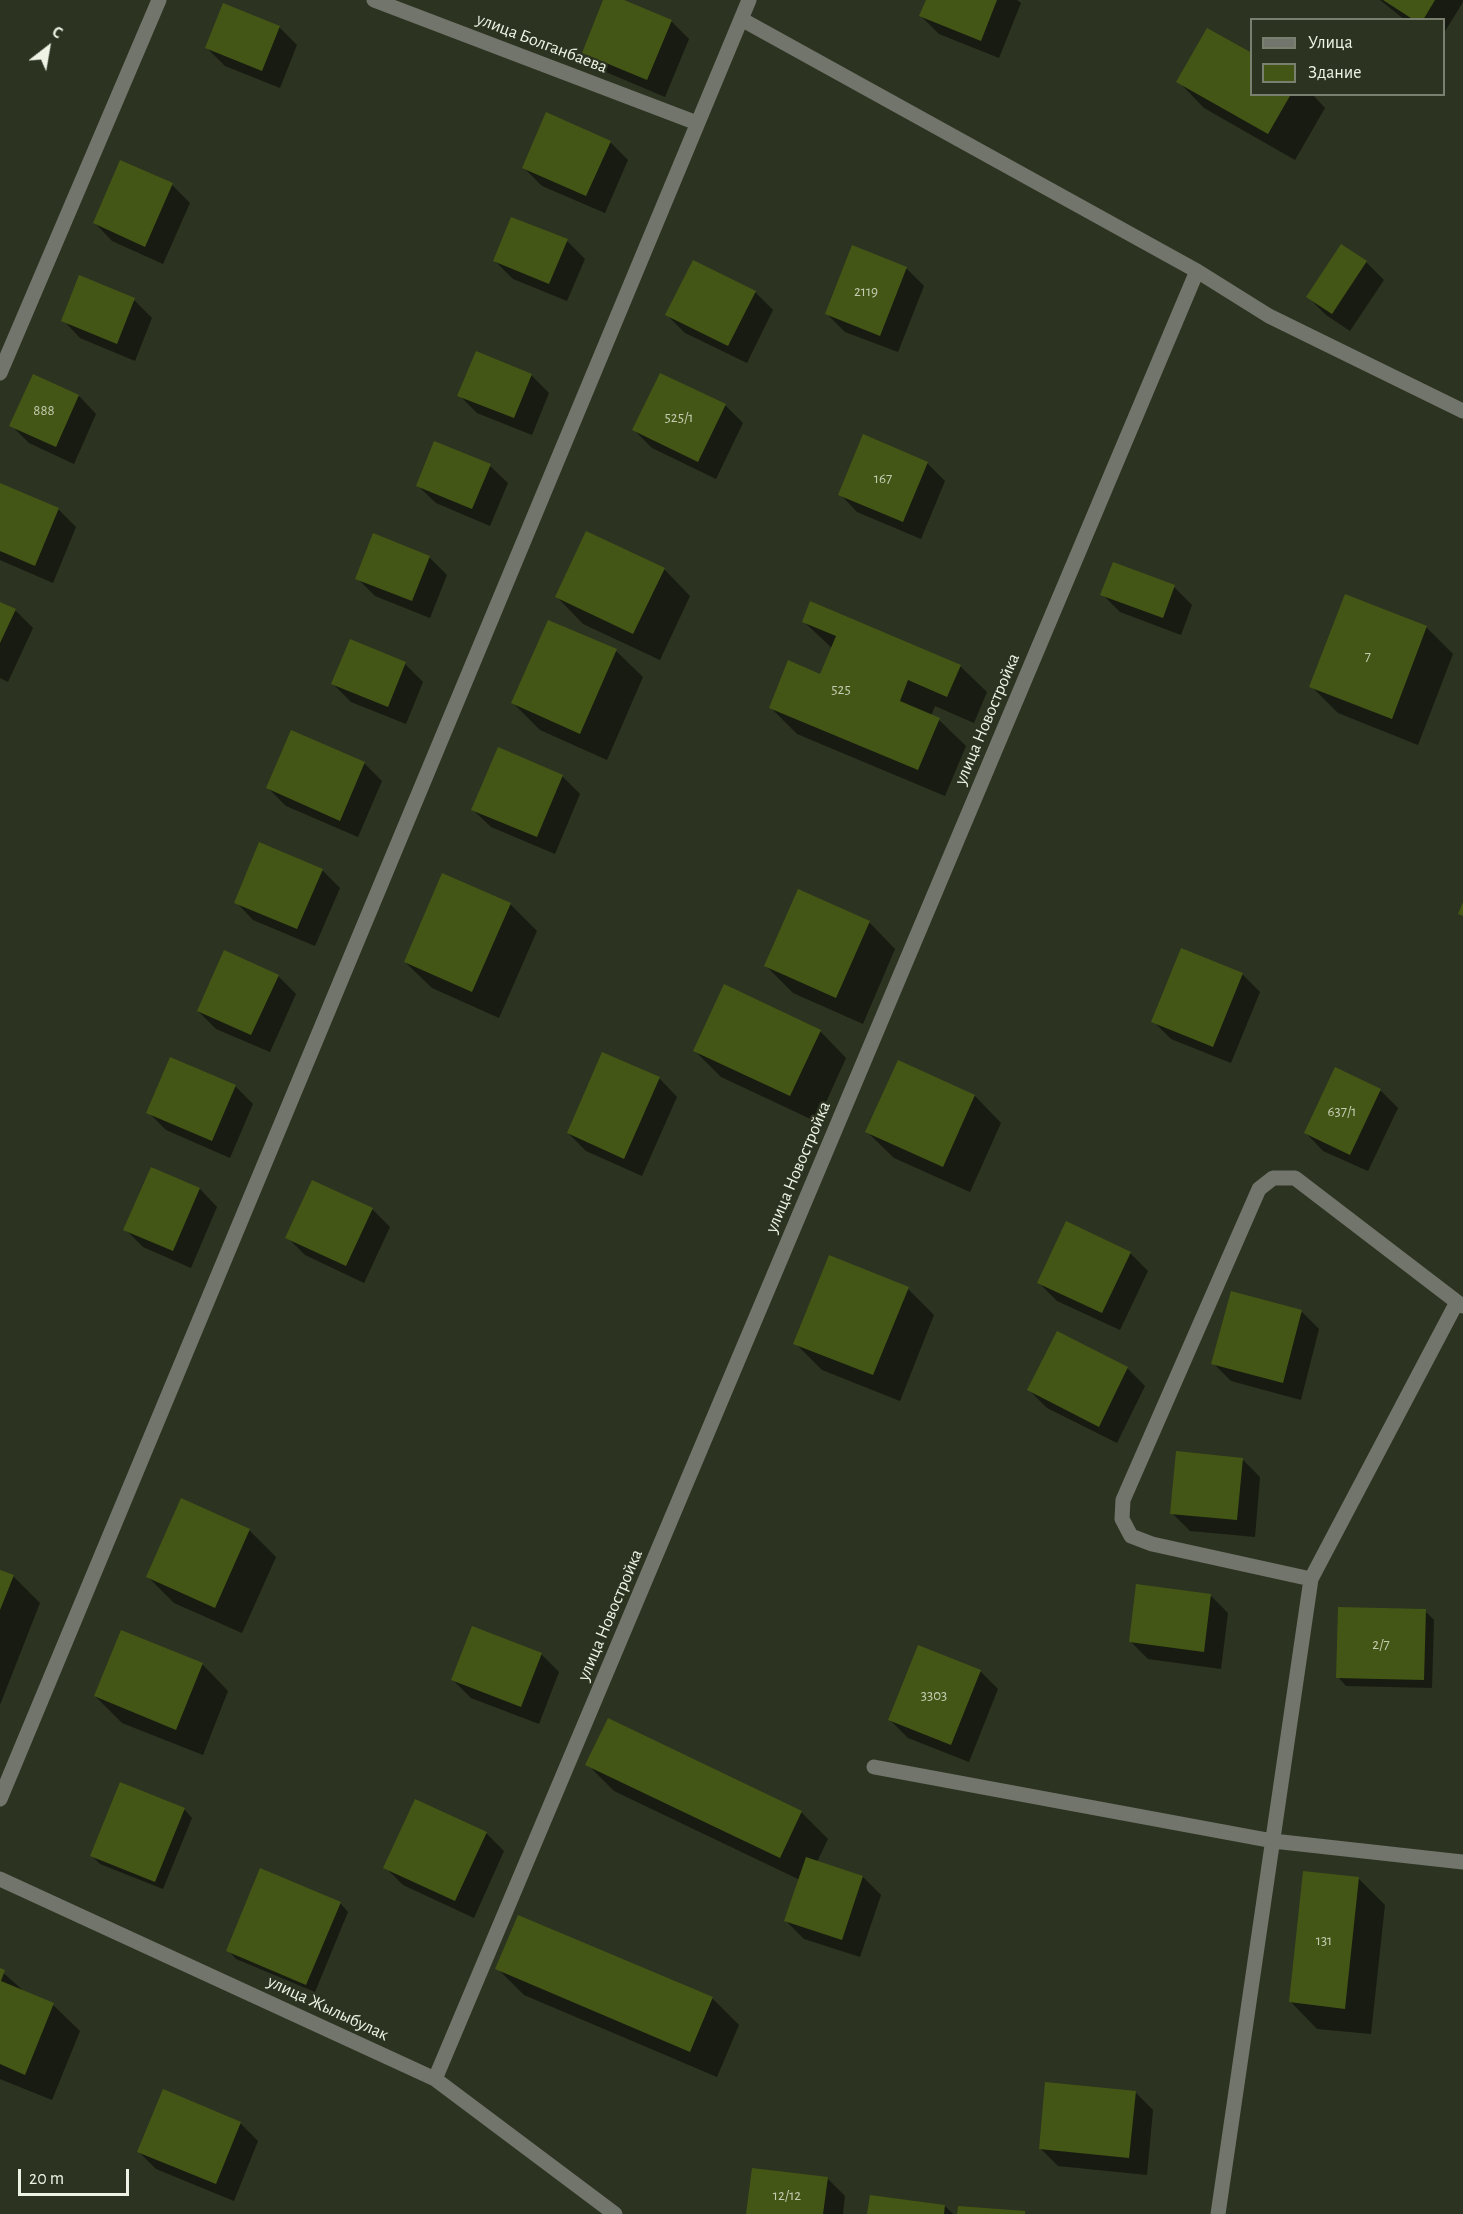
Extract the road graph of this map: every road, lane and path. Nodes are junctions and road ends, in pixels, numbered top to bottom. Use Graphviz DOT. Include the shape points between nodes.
graph roads {
  1 [pos="159,0"];
  2 [pos="374,0"];
  3 [pos="749,0"];
  4 [pos="741,19"];
  5 [pos="697,123"];
  6 [pos="1197,271"];
  7 [pos="0,373"];
  8 [pos="1463,411"];
  9 [pos="1460,1304"];
  10 [pos="1311,1579"];
  11 [pos="874,1767"];
  12 [pos="0,1799"];
  13 [pos="1273,1841"];
  14 [pos="1463,1862"];
  15 [pos="0,1880"];
  16 [pos="435,2079"];
  17 [pos="615,2214"];
  18 [pos="1218,2214"];
  1 -- 7 [label="street"];
  2 -- 5 [label="street, улица Болганбаева"];
  3 -- 4 [label="street"];
  4 -- 5 [label="street"];
  4 -- 6 [label="street"];
  5 -- 12 [label="street"];
  6 -- 8 [label="street" via="1269,316"];
  6 -- 16 [label="street, улица Новостройка"];
  9 -- 10 [label="street"];
  9 -- 10 [label="street" via="1296,1178 1273,1178 1259,1189 1124,1500 1122,1519 1131,1536 1152,1544"];
  10 -- 13 [label="street"];
  11 -- 13 [label="street"];
  13 -- 14 [label="street"];
  13 -- 18 [label="street"];
  15 -- 16 [label="street, улица Жылыбулак"];
  16 -- 17 [label="street, улица Жылыбулак"];
}
